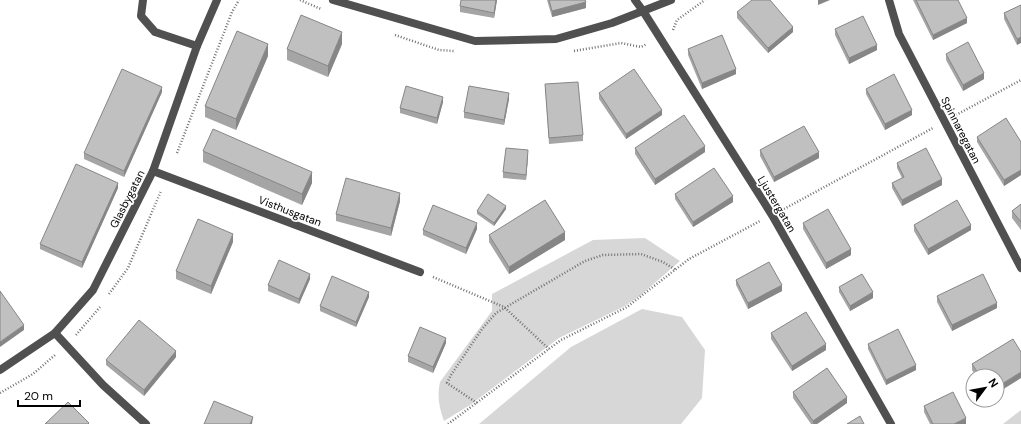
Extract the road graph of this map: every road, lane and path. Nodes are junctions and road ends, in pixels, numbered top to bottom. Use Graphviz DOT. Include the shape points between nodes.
graph roads {
  1 [pos="143,0"];
  2 [pos="217,0"];
  3 [pos="333,0"];
  4 [pos="635,0"];
  5 [pos="671,0"];
  6 [pos="889,0"];
  7 [pos="644,11"];
  8 [pos="197,46"];
  9 [pos="1021,80"];
  10 [pos="944,121"];
  11 [pos="153,171"];
  12 [pos="772,215"];
  13 [pos="1020,268"];
  14 [pos="676,270"];
  15 [pos="420,272"];
  16 [pos="504,307"];
  17 [pos="55,333"];
  18 [pos="549,349"];
  19 [pos="0,370"];
  20 [pos="477,403"];
  21 [pos="146,424"];
  22 [pos="448,424"];
  23 [pos="891,424"];
  1 -- 8 [label="street" via="141,16 155,32"];
  2 -- 8 [label="street, Glasbygatan"];
  3 -- 7 [label="street" via="475,41 556,40"];
  4 -- 7 [label="street, Ljustergatan"];
  5 -- 7 [label="street"];
  6 -- 10 [label="street, Spinnaregatan" via="899,34"];
  7 -- 12 [label="street, Ljustergatan"];
  8 -- 11 [label="street, Glasbygatan"];
  9 -- 10 [label="path"];
  10 -- 12 [label="path"];
  10 -- 13 [label="street, Spinnaregatan"];
  11 -- 15 [label="street, Visthusgatan"];
  11 -- 17 [label="street, Glasbygatan" via="93,290"];
  12 -- 14 [label="path" via="690,259"];
  12 -- 23 [label="street, Ljustergatan"];
  14 -- 16 [label="path" via="641,254 603,255 572,267"];
  14 -- 18 [label="path" via="628,307 561,340"];
  15 -- 16 [label="path"];
  16 -- 18 [label="path"];
  16 -- 20 [label="path" via="482,329 447,383"];
  17 -- 19 [label="street, Glasbygatan"];
  17 -- 21 [label="street" via="103,385"];
  18 -- 20 [label="path"];
  20 -- 22 [label="path"];
}
